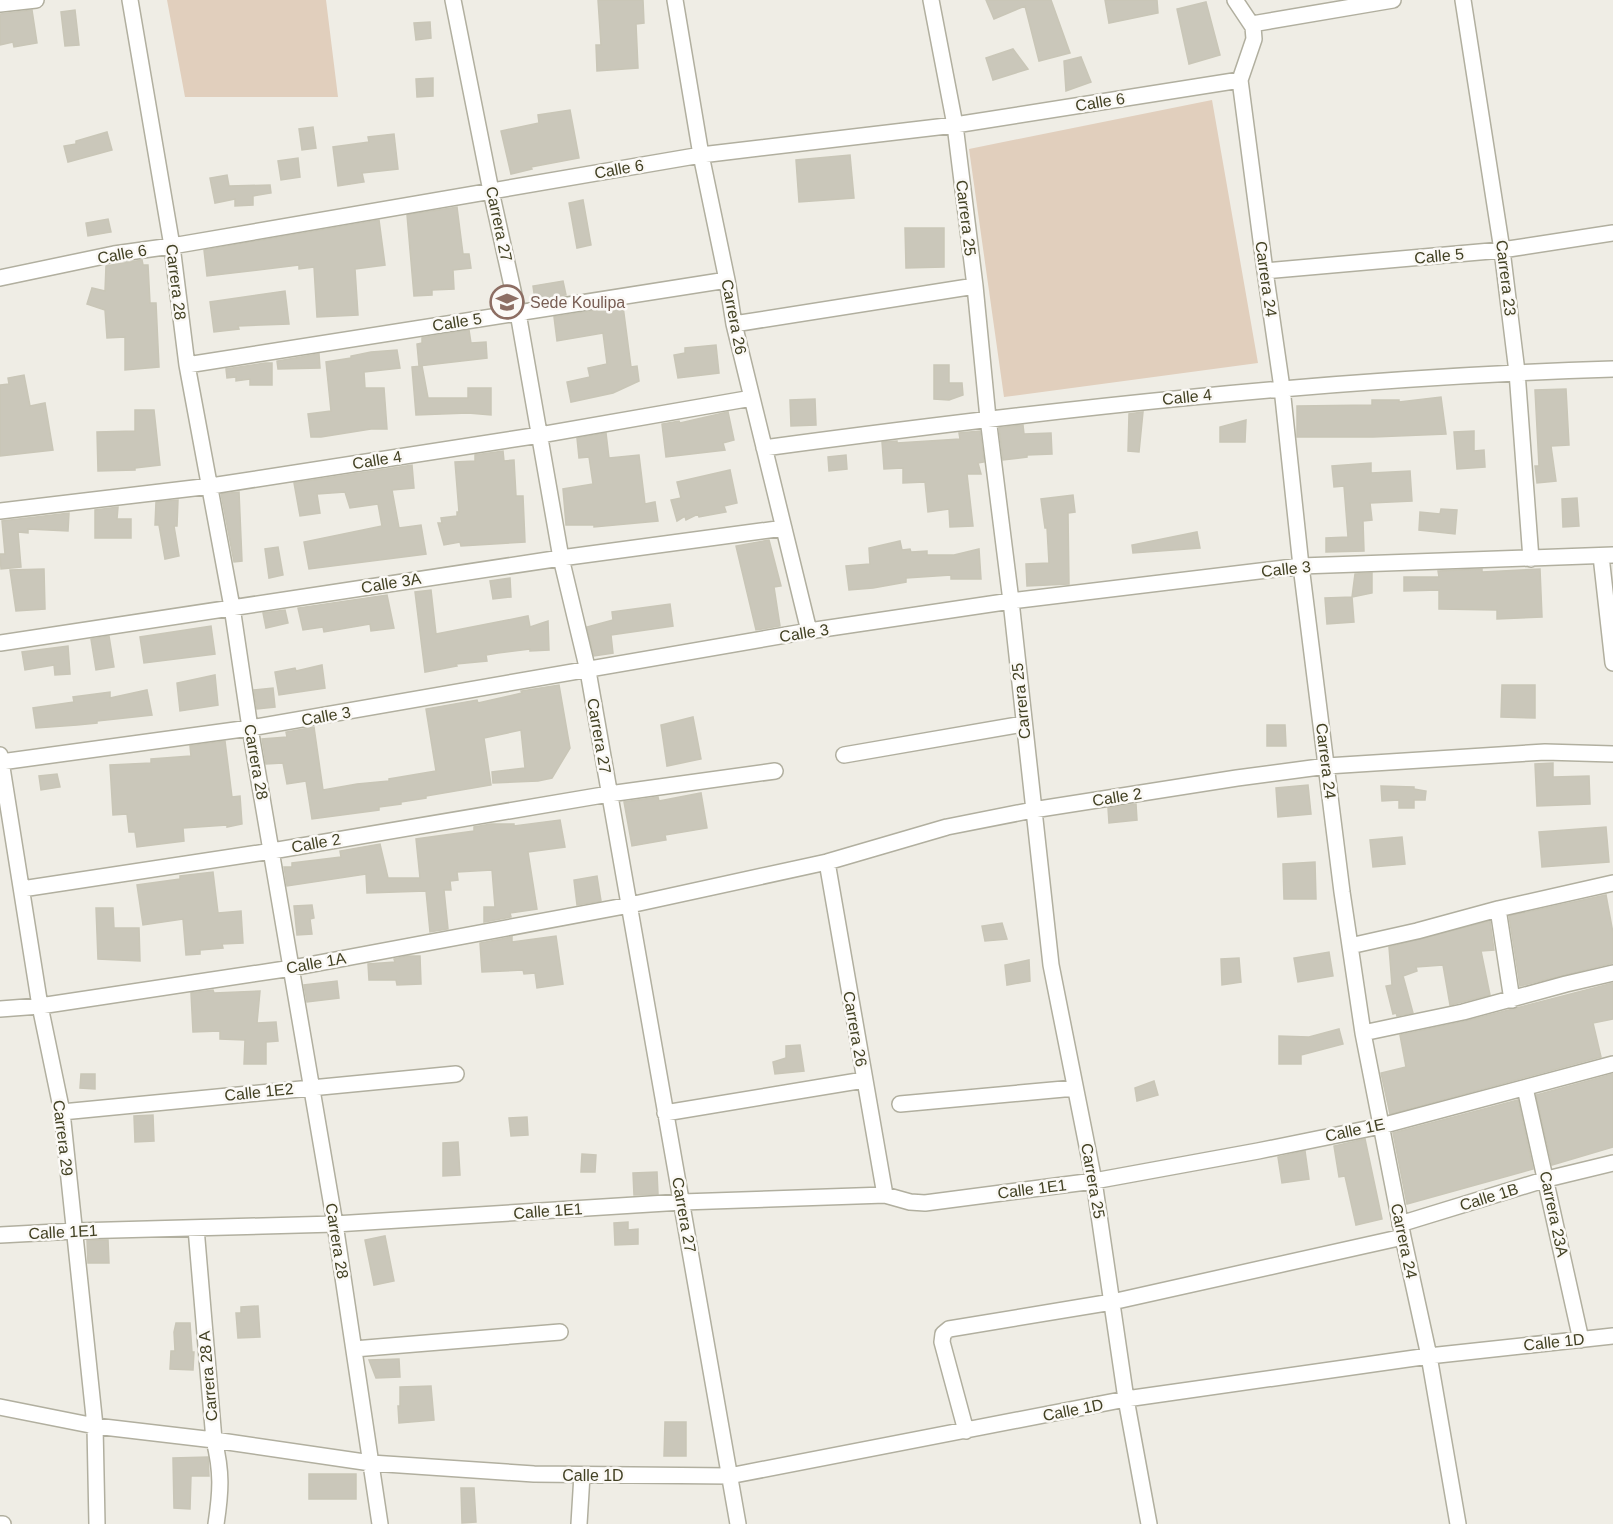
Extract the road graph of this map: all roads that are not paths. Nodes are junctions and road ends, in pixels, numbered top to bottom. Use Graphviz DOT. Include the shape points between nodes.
graph roads {
  1 [pos="36,0"];
  2 [pos="130,0"];
  3 [pos="453,0"];
  4 [pos="675,0"];
  5 [pos="931,0"];
  6 [pos="1235,0"];
  7 [pos="1393,0"];
  8 [pos="1463,0"];
  9 [pos="0,4"];
  10 [pos="1252,24"];
  11 [pos="1240,80"];
  12 [pos="955,125"];
  13 [pos="701,155"];
  14 [pos="491,191"];
  15 [pos="1613,233"];
  16 [pos="172,246"];
  17 [pos="1502,250"];
  18 [pos="1265,272"];
  19 [pos="0,278"];
  20 [pos="727,280"];
  21 [pos="975,286"];
  22 [pos="518,313"];
  23 [pos="734,324"];
  24 [pos="187,365"];
  25 [pos="1613,369"];
  26 [pos="1517,372"];
  27 [pos="1282,387"];
  28 [pos="752,398"];
  29 [pos="988,418"];
  30 [pos="540,435"];
  31 [pos="764,448"];
  32 [pos="211,486"];
  33 [pos="0,511"];
  34 [pos="783,528"];
  35 [pos="1607,555"];
  36 [pos="561,558"];
  37 [pos="1531,559"];
  38 [pos="1301,566"];
  39 [pos="1609,595"];
  40 [pos="1011,602"];
  41 [pos="232,607"];
  42 [pos="809,631"];
  43 [pos="0,643"];
  44 [pos="1613,663"];
  45 [pos="588,671"];
  46 [pos="1023,724"];
  47 [pos="250,728"];
  48 [pos="1613,754"];
  49 [pos="844,755"];
  50 [pos="1,758"];
  51 [pos="1327,766"];
  52 [pos="775,771"];
  53 [pos="609,794"];
  54 [pos="1033,810"];
  55 [pos="272,851"];
  56 [pos="827,862"];
  57 [pos="1613,883"];
  58 [pos="22,889"];
  59 [pos="630,905"];
  60 [pos="1498,909"];
  61 [pos="1350,946"];
  62 [pos="292,968"];
  63 [pos="1613,973"];
  64 [pos="1512,1000"];
  65 [pos="40,1005"];
  66 [pos="0,1009"];
  67 [pos="1363,1033"];
  68 [pos="1613,1064"];
  69 [pos="456,1074"];
  70 [pos="864,1080"];
  71 [pos="311,1087"];
  72 [pos="1075,1088"];
  73 [pos="1525,1088"];
  74 [pos="900,1104"];
  75 [pos="62,1112"];
  76 [pos="665,1113"];
  77 [pos="1381,1126"];
  78 [pos="1613,1162"];
  79 [pos="1547,1179"];
  80 [pos="1094,1181"];
  81 [pos="885,1195"];
  82 [pos="682,1202"];
  83 [pos="335,1224"];
  84 [pos="196,1228"];
  85 [pos="1402,1230"];
  86 [pos="75,1231"];
  87 [pos="0,1235"];
  88 [pos="1112,1302"];
  89 [pos="560,1332"];
  90 [pos="1613,1336"];
  91 [pos="1581,1340"];
  92 [pos="354,1349"];
  93 [pos="1429,1356"];
  94 [pos="1126,1399"];
  95 [pos="0,1407"];
  96 [pos="95,1426"];
  97 [pos="966,1431"];
  98 [pos="214,1440"];
  99 [pos="371,1463"];
  100 [pos="582,1475"];
  101 [pos="729,1476"];
  102 [pos="97,1524"];
  103 [pos="216,1524"];
  104 [pos="380,1524"];
  105 [pos="579,1524"];
  106 [pos="738,1524"];
  107 [pos="1149,1524"];
  108 [pos="1458,1524"];
  1 -- 9 [label="street"];
  2 -- 16 [label="street, Carrera 28"];
  3 -- 14 [label="street, Carrera 27"];
  4 -- 13 [label="street, Carrera 26"];
  5 -- 12 [label="street, Carrera 25"];
  6 -- 10 [label="street"];
  7 -- 10 [label="street"];
  8 -- 17 [label="street, Carrera 23"];
  10 -- 11 [label="street, Carrera 24" via="1254,39"];
  11 -- 12 [label="street, Calle 6"];
  11 -- 18 [label="street, Carrera 24"];
  12 -- 13 [label="street, Calle 6"];
  12 -- 21 [label="street, Carrera 25"];
  13 -- 14 [label="street, Calle 6"];
  13 -- 20 [label="street, Carrera 26"];
  14 -- 16 [label="street, Calle 6"];
  14 -- 22 [label="street, Carrera 27"];
  15 -- 17 [label="street, Calle 5"];
  16 -- 19 [label="street, Calle 6"];
  16 -- 24 [label="street, Carrera 28"];
  17 -- 18 [label="street, Calle 5"];
  17 -- 26 [label="street, Carrera 23"];
  18 -- 27 [label="street, Carrera 24"];
  20 -- 22 [label="street, Calle 5"];
  20 -- 23 [label="street, Carrera 26"];
  21 -- 23 [label="street"];
  21 -- 29 [label="street, Carrera 25"];
  22 -- 24 [label="street, Calle 5"];
  22 -- 30 [label="street, Carrera 27"];
  23 -- 28 [label="street, Carrera 26"];
  24 -- 32 [label="street, Carrera 28"];
  25 -- 26 [label="street, Calle 4"];
  26 -- 27 [label="street, Calle 4"];
  26 -- 37 [label="street, Carrera 23"];
  27 -- 29 [label="street, Calle 4"];
  27 -- 38 [label="street, Carrera 24"];
  28 -- 30 [label="street, Calle 4"];
  28 -- 31 [label="street, Carrera 26"];
  29 -- 31 [label="street, Calle 4"];
  29 -- 40 [label="street, Carrera 25"];
  30 -- 32 [label="street, Calle 4"];
  30 -- 36 [label="street, Carrera 27"];
  31 -- 34 [label="street, Carrera 26"];
  32 -- 33 [label="street, Calle 4"];
  32 -- 41 [label="street, Carrera 28"];
  34 -- 36 [label="street, Calle 3A"];
  34 -- 42 [label="street, Carrera 26"];
  35 -- 37 [label="street, Calle 3"];
  35 -- 39 [label="street"];
  36 -- 41 [label="street, Calle 3A"];
  36 -- 45 [label="street, Carrera 27"];
  37 -- 38 [label="street, Calle 3"];
  38 -- 40 [label="street, Calle 3"];
  38 -- 51 [label="street, Carrera 24"];
  39 -- 44 [label="street"];
  40 -- 42 [label="street, Calle 3"];
  40 -- 46 [label="street, Carrera 25"];
  41 -- 43 [label="street, Calle 3A"];
  41 -- 47 [label="street, Carrera 28"];
  42 -- 45 [label="street, Calle 3"];
  45 -- 47 [label="street, Calle 3"];
  45 -- 53 [label="street, Carrera 27"];
  46 -- 49 [label="street"];
  46 -- 54 [label="street, Carrera 25"];
  47 -- 50 [label="street, Calle 3"];
  47 -- 55 [label="street, Carrera 28"];
  48 -- 51 [label="street, Calle 2" via="1545,752"];
  50 -- 58 [label="street, Carrera 29"];
  51 -- 54 [label="street, Calle 2"];
  51 -- 61 [label="street, Carrera 24"];
  52 -- 53 [label="street, Calle 2"];
  53 -- 55 [label="street, Calle 2"];
  53 -- 59 [label="street, Carrera 27"];
  54 -- 56 [label="street, Calle 2" via="947,827"];
  54 -- 72 [label="street, Carrera 25" via="1051,965"];
  55 -- 58 [label="street, Calle 2"];
  55 -- 62 [label="street, Carrera 28"];
  56 -- 59 [label="street, Calle 2"];
  56 -- 70 [label="street, Carrera 26"];
  57 -- 60 [label="street"];
  58 -- 65 [label="street, Carrera 29"];
  59 -- 62 [label="street, Calle 1A"];
  59 -- 76 [label="street, Carrera 27"];
  60 -- 61 [label="street"];
  60 -- 64 [label="street"];
  61 -- 67 [label="street, Carrera 24"];
  62 -- 65 [label="street, Calle 1A"];
  62 -- 71 [label="street, Carrera 28"];
  63 -- 64 [label="street"];
  64 -- 67 [label="street"];
  65 -- 66 [label="street, Calle 1A"];
  65 -- 75 [label="street, Carrera 29"];
  67 -- 77 [label="street, Carrera 24"];
  68 -- 73 [label="street, Calle 1E"];
  69 -- 71 [label="street, Calle 1E2"];
  70 -- 76 [label="street"];
  70 -- 81 [label="street, Carrera 26"];
  71 -- 75 [label="street, Calle 1E2"];
  71 -- 83 [label="street, Carrera 28"];
  72 -- 74 [label="street"];
  72 -- 80 [label="street, Carrera 25"];
  73 -- 77 [label="street, Calle 1E"];
  73 -- 79 [label="street, Carrera 23A"];
  75 -- 86 [label="street, Carrera 29"];
  76 -- 82 [label="street, Carrera 27"];
  77 -- 80 [label="street, Calle 1E"];
  77 -- 85 [label="street, Carrera 24"];
  78 -- 79 [label="street, Calle 1B"];
  79 -- 85 [label="street, Calle 1B"];
  79 -- 91 [label="street, Carrera 23A"];
  80 -- 81 [label="street, Calle 1E1" via="925,1203"];
  80 -- 88 [label="street, Carrera 25"];
  81 -- 82 [label="street, Calle 1E1"];
  82 -- 83 [label="street, Calle 1E1"];
  82 -- 101 [label="street, Carrera 27"];
  83 -- 84 [label="street, Calle 1E1"];
  83 -- 92 [label="street, Carrera 28"];
  84 -- 86 [label="street, Calle 1E1"];
  84 -- 98 [label="street, Carrera 28 A"];
  85 -- 88 [label="street, Calle 1B"];
  85 -- 93 [label="street, Carrera 24"];
  86 -- 87 [label="street, Calle 1E1"];
  86 -- 96 [label="street, Carrera 29"];
  88 -- 94 [label="street, Carrera 25"];
  88 -- 97 [label="street, Calle 1B" via="945,1331 942,1342"];
  89 -- 92 [label="street"];
  90 -- 91 [label="street, Calle 1D"];
  91 -- 93 [label="street, Calle 1D"];
  92 -- 99 [label="street, Carrera 28"];
  93 -- 94 [label="street, Calle 1D"];
  93 -- 108 [label="street, Carrera 24"];
  94 -- 97 [label="street, Calle 1D"];
  94 -- 107 [label="street, Carrera 25"];
  95 -- 96 [label="street, Calle 1D"];
  96 -- 98 [label="street, Calle 1D"];
  96 -- 102 [label="street, Carrera 29"];
  97 -- 101 [label="street, Calle 1D"];
  98 -- 99 [label="street, Calle 1D"];
  98 -- 103 [label="street, Carrera 28 A" via="221,1466"];
  99 -- 100 [label="street, Calle 1D"];
  99 -- 104 [label="street, Carrera 28"];
  100 -- 101 [label="street, Calle 1D"];
  100 -- 105 [label="street"];
  101 -- 106 [label="street, Carrera 27"];
}
